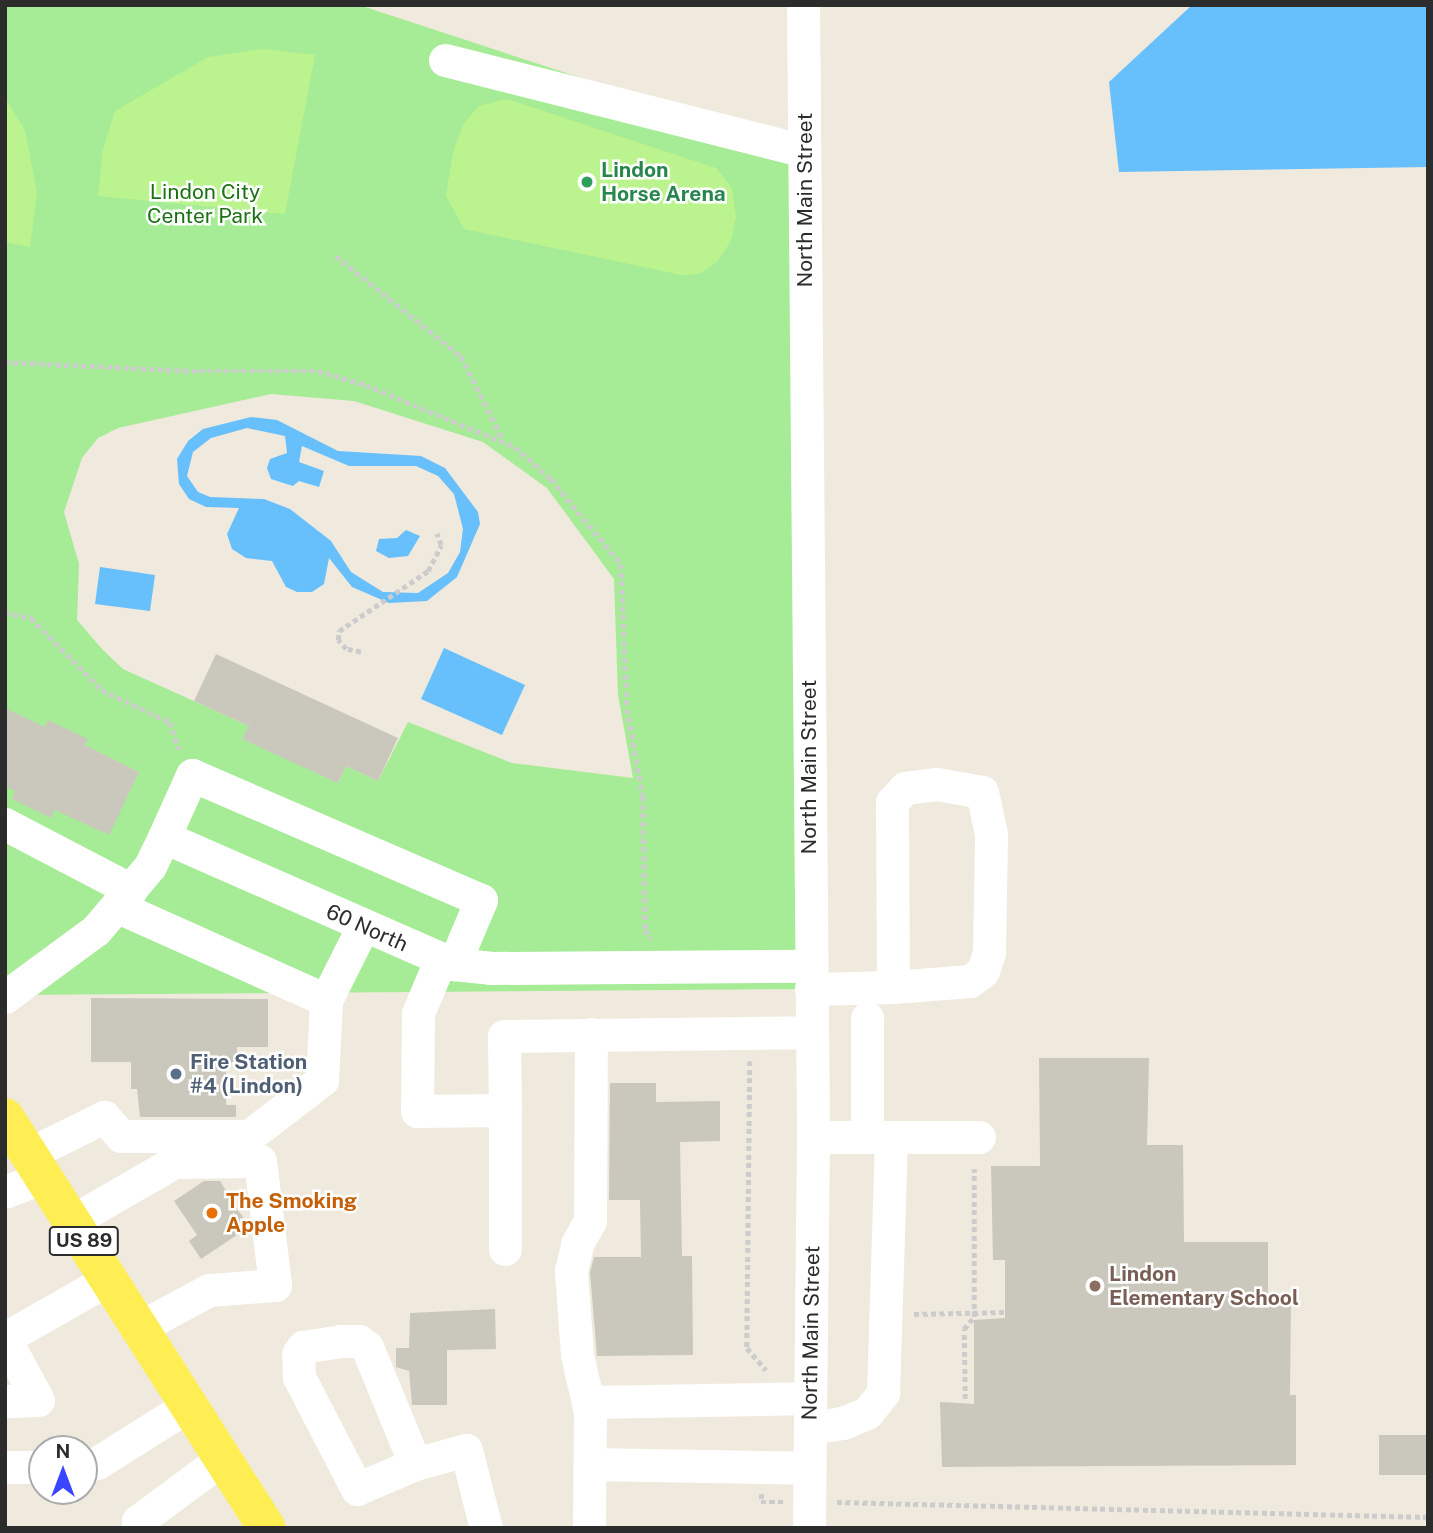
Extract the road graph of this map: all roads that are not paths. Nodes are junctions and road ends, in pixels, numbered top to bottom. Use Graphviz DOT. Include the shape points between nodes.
graph roads {
  1 [pos="803,5"];
  2 [pos="445,60"];
  3 [pos="804,151"];
  4 [pos="5,824"];
  5 [pos="164,836"];
  6 [pos="124,899"];
  7 [pos="363,926"];
  8 [pos="447,962"];
  9 [pos="811,977"];
  10 [pos="893,987"];
  11 [pos="5,997"];
  12 [pos="326,1000"];
  13 [pos="867,1018"];
  14 [pos="812,1032"];
  15 [pos="591,1034"];
  16 [pos="505,1110"];
  17 [pos="5,1117"];
  18 [pos="813,1137"];
  19 [pos="879,1137"];
  20 [pos="976,1153"];
  21 [pos="36,1165"];
  22 [pos="5,1192"];
  23 [pos="72,1221"];
  24 [pos="505,1249"];
  25 [pos="109,1279"];
  26 [pos="140,1327"];
  27 [pos="5,1338"];
  28 [pos="5,1401"];
  29 [pos="589,1402"];
  30 [pos="189,1405"];
  31 [pos="810,1413"];
  32 [pos="223,1458"];
  33 [pos="98,1462"];
  34 [pos="415,1464"];
  35 [pos="590,1464"];
  36 [pos="5,1467"];
  37 [pos="28,1467"];
  38 [pos="809,1468"];
  39 [pos="138,1528"];
  40 [pos="267,1528"];
  41 [pos="486,1528"];
  42 [pos="589,1528"];
  43 [pos="809,1528"];
  1 -- 3 [label="street, North Main Street"];
  2 -- 3 [label="street"];
  3 -- 9 [label="street, North Main Street"];
  4 -- 6 [label="street"];
  5 -- 6 [label="street" via="150,866"];
  5 -- 7 [label="street, 60 North"];
  5 -- 8 [label="street" via="192,775 481,900"];
  6 -- 11 [label="street" via="96,930"];
  6 -- 12 [label="street"];
  7 -- 8 [label="street, 60 North"];
  7 -- 12 [label="street"];
  8 -- 9 [label="street, 60 North" via="490,968"];
  8 -- 16 [label="street" via="418,1013 417,1111"];
  9 -- 10 [label="street, 60 North"];
  9 -- 14 [label="street, North Main Street"];
  10 -- 10 [label="street, 60 North" via="970,981 983,971 989,953 991,834 982,792 937,783 905,788 892,802"];
  12 -- 21 [label="street" via="322,1080 249,1136 121,1136 104,1117"];
  13 -- 19 [label="street"];
  14 -- 15 [label="street"];
  14 -- 18 [label="street, North Main Street"];
  15 -- 16 [label="street" via="505,1035"];
  15 -- 29 [label="street" via="590,1221 577,1244 571,1271 577,1355"];
  16 -- 24 [label="street"];
  17 -- 21 [label="main road, US 89"];
  18 -- 19 [label="street"];
  18 -- 31 [label="street, North Main Street"];
  19 -- 20 [label="street"];
  19 -- 31 [label="street" via="883,1393 867,1413 843,1423"];
  21 -- 22 [label="street"];
  21 -- 23 [label="main road, US 89"];
  23 -- 25 [label="main road, US 89"];
  23 -- 26 [label="street" via="174,1161 260,1161 275,1285 209,1290"];
  25 -- 26 [label="main road, US 89"];
  25 -- 27 [label="street"];
  26 -- 30 [label="main road, US 89"];
  27 -- 28 [label="street" via="38,1400"];
  29 -- 31 [label="street"];
  29 -- 35 [label="street"];
  30 -- 32 [label="main road, US 89"];
  30 -- 33 [label="street"];
  31 -- 38 [label="street, North Main Street"];
  32 -- 39 [label="street" via="138,1521"];
  32 -- 40 [label="main road, US 89"];
  34 -- 41 [label="street" via="466,1450"];
  35 -- 38 [label="street"];
  35 -- 42 [label="street"];
  36 -- 37 [label="street"];
  38 -- 43 [label="street, North Main Street"];
}
